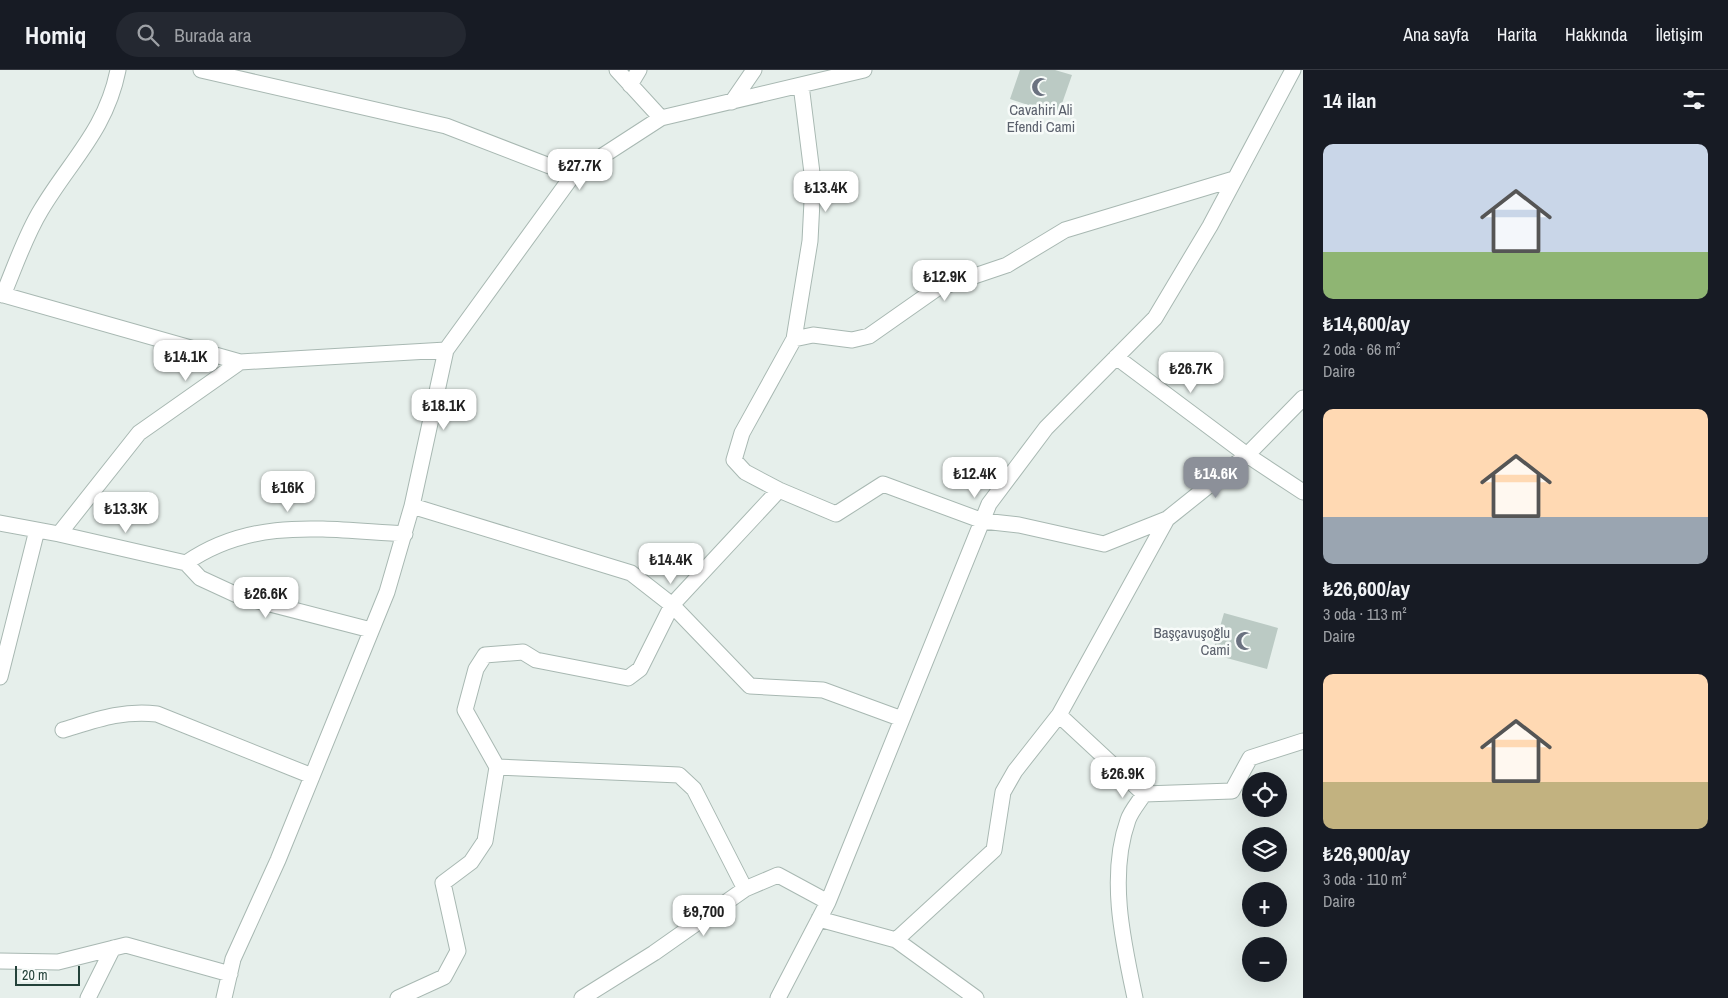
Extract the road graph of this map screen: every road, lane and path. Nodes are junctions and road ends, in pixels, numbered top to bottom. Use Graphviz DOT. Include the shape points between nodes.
graph roads {
  1 [pos="118,70"];
  2 [pos="201,70"];
  3 [pos="617,70"];
  4 [pos="640,70"];
  5 [pos="754,70"];
  6 [pos="864,70"];
  7 [pos="1293,70"];
  8 [pos="630,85"];
  9 [pos="801,85"];
  10 [pos="732,102"];
  11 [pos="661,118"];
  12 [pos="573,175"];
  13 [pos="1234,179"];
  14 [pos="1,294"];
  15 [pos="794,340"];
  16 [pos="446,350"];
  17 [pos="1116,358"];
  18 [pos="240,362"];
  19 [pos="1303,398"];
  20 [pos="1247,455"];
  21 [pos="779,490"];
  22 [pos="1303,492"];
  23 [pos="412,506"];
  24 [pos="1167,519"];
  25 [pos="982,521"];
  26 [pos="0,523"];
  27 [pos="37,530"];
  28 [pos="59,534"];
  29 [pos="405,534"];
  30 [pos="186,563"];
  31 [pos="672,605"];
  32 [pos="371,630"];
  33 [pos="0,677"];
  34 [pos="1059,715"];
  35 [pos="902,719"];
  36 [pos="63,730"];
  37 [pos="1303,741"];
  38 [pos="497,767"];
  39 [pos="312,776"];
  40 [pos="1144,794"];
  41 [pos="745,889"];
  42 [pos="828,902"];
  43 [pos="819,919"];
  44 [pos="896,940"];
  45 [pos="113,948"];
  46 [pos="0,961"];
  47 [pos="230,974"];
  48 [pos="88,998"];
  49 [pos="224,998"];
  50 [pos="398,998"];
  51 [pos="582,998"];
  52 [pos="778,998"];
  53 [pos="976,998"];
  54 [pos="1135,998"];
  1 -- 14 [label="street" via="98,128 40,211"];
  2 -- 12 [label="street" via="446,126"];
  3 -- 8 [label="street"];
  4 -- 8 [label="street"];
  5 -- 10 [label="street"];
  6 -- 9 [label="street"];
  7 -- 13 [label="street"];
  8 -- 11 [label="street"];
  9 -- 10 [label="street"];
  9 -- 15 [label="street" via="813,181 810,241"];
  10 -- 11 [label="street"];
  11 -- 12 [label="street"];
  12 -- 16 [label="street"];
  13 -- 15 [label="street" via="1065,230 1007,265 936,289 869,336 852,340 813,335"];
  13 -- 17 [label="street" via="1155,318"];
  14 -- 18 [label="street"];
  15 -- 21 [label="street" via="742,433 734,460 745,472"];
  16 -- 18 [label="street"];
  16 -- 23 [label="street"];
  17 -- 20 [label="street"];
  17 -- 25 [label="street" via="1046,428 989,504"];
  18 -- 28 [label="street" via="139,433"];
  19 -- 20 [label="street"];
  20 -- 22 [label="street"];
  20 -- 24 [label="street"];
  21 -- 25 [label="street" via="836,514 883,484"];
  21 -- 31 [label="street"];
  23 -- 29 [label="street"];
  23 -- 31 [label="street" via="631,573"];
  24 -- 25 [label="street" via="1104,544 1019,525"];
  24 -- 34 [label="street"];
  25 -- 35 [label="street"];
  26 -- 27 [label="street"];
  27 -- 28 [label="street"];
  27 -- 33 [label="street"];
  28 -- 30 [label="street"];
  29 -- 30 [label="street" via="289,528 263,531 205,550"];
  29 -- 32 [label="street"];
  30 -- 32 [label="street" via="200,578 239,596"];
  31 -- 35 [label="street" via="750,686 823,690"];
  31 -- 38 [label="street" via="640,669 628,678 536,660 523,652 485,655 476,669 466,710"];
  32 -- 39 [label="street"];
  34 -- 40 [label="street"];
  34 -- 44 [label="street" via="1015,771 1003,792 994,850"];
  35 -- 42 [label="street"];
  36 -- 39 [label="street" via="134,711 157,714"];
  37 -- 40 [label="street" via="1250,758 1232,791"];
  38 -- 41 [label="street" via="680,775 694,789"];
  38 -- 50 [label="street" via="485,841 471,862 443,883 458,951 444,977"];
  39 -- 47 [label="street"];
  40 -- 54 [label="street" via="1128,818 1120,868 1124,943"];
  41 -- 42 [label="street" via="778,875"];
  41 -- 51 [label="street" via="654,954"];
  42 -- 43 [label="street"];
  43 -- 44 [label="street"];
  43 -- 52 [label="street"];
  44 -- 53 [label="street"];
  45 -- 46 [label="street" via="58,962"];
  45 -- 47 [label="street" via="126,945"];
  45 -- 48 [label="street"];
  47 -- 49 [label="street"];
}
